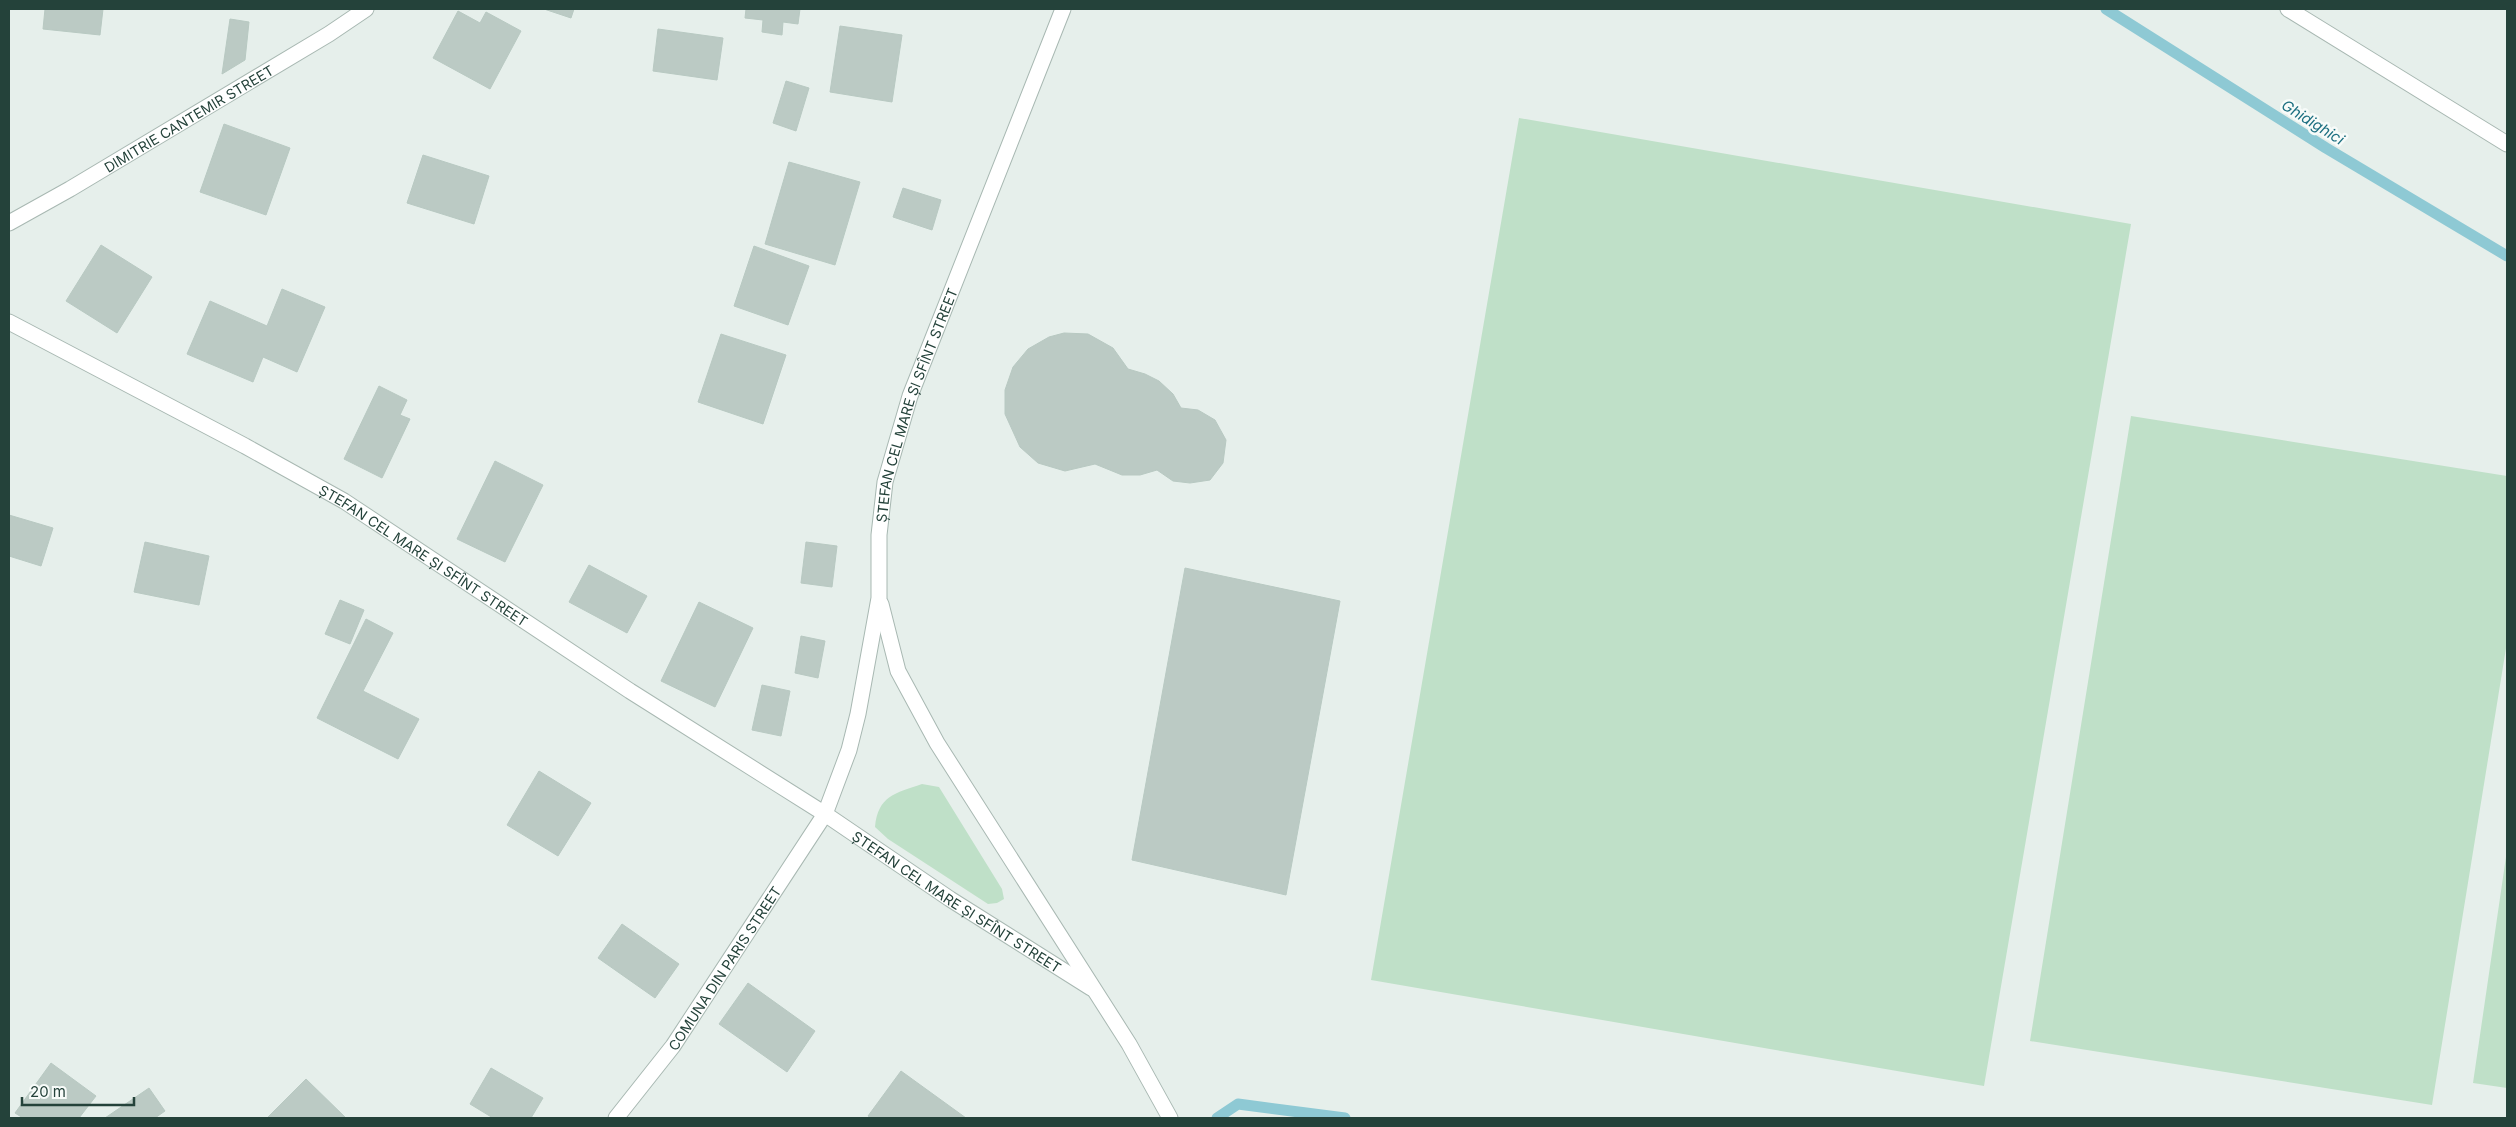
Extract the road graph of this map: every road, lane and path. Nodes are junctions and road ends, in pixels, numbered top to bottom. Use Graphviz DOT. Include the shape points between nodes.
graph roads {
  1 [pos="366,9"];
  2 [pos="1063,9"];
  3 [pos="2288,9"];
  4 [pos="2507,144"];
  5 [pos="9,223"];
  6 [pos="9,322"];
  7 [pos="879,598"];
  8 [pos="825,814"];
  9 [pos="1091,988"];
  10 [pos="616,1118"];
  11 [pos="1170,1118"];
  1 -- 5 [label="street, DIMITRIE CANTEMIR STREET"];
  2 -- 7 [label="street, ȘTEFAN CEL MARE ȘI SFÎNT STREET" via="910,396 885,482 879,534"];
  3 -- 4 [label="street"];
  6 -- 8 [label="street, ȘTEFAN CEL MARE ȘI SFÎNT STREET" via="344,501"];
  7 -- 8 [label="street, ȘTEFAN CEL MARE ȘI SFÎNT STREET" via="849,750"];
  7 -- 9 [label="street" via="898,671 937,743"];
  8 -- 9 [label="street, ȘTEFAN CEL MARE ȘI SFÎNT STREET" via="950,899"];
  8 -- 10 [label="street, COMUNA DIN PARIS STREET" via="673,1046"];
  9 -- 11 [label="street" via="1129,1044"];
}
